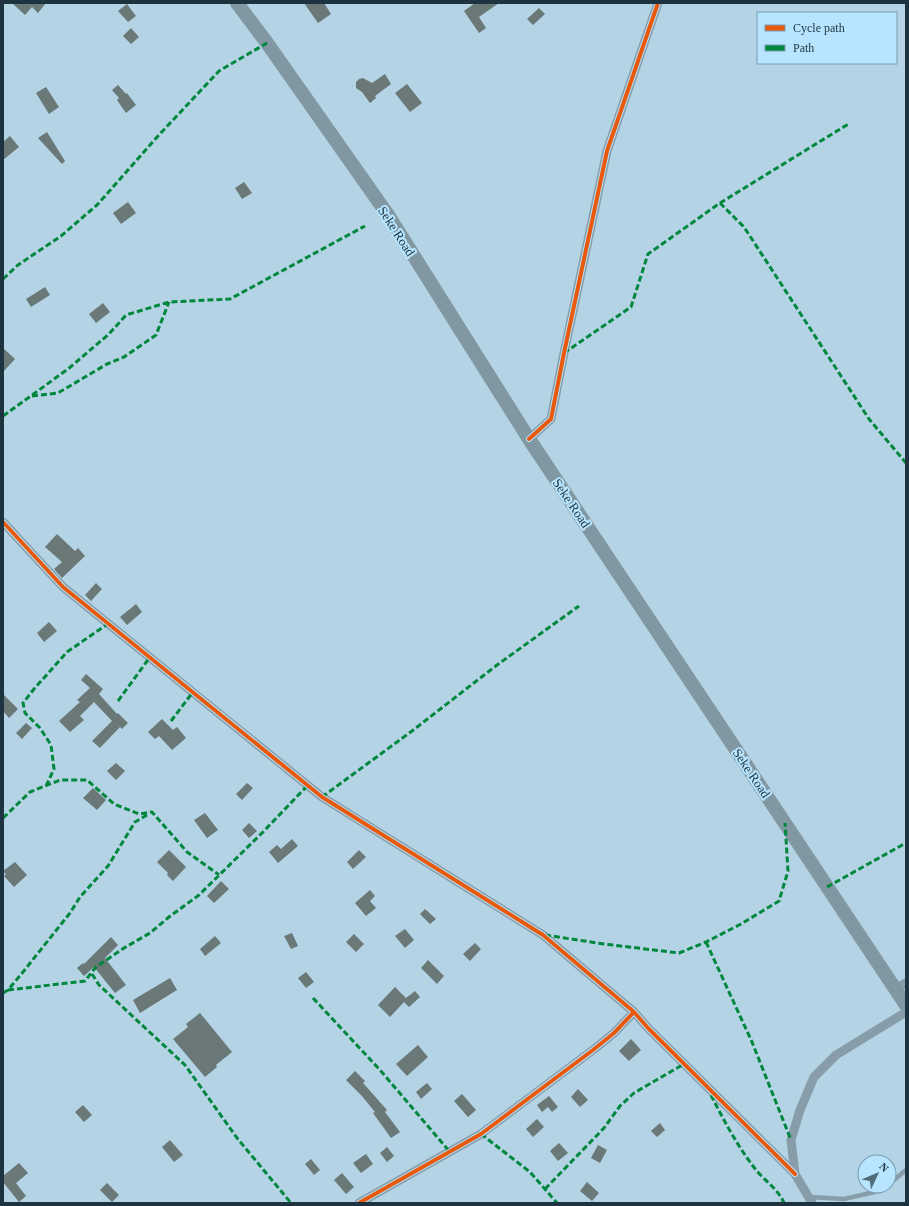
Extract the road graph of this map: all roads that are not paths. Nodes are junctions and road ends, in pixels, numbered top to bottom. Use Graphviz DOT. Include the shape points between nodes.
graph roads {
  1 [pos="237,3"];
  2 [pos="658,3"];
  3 [pos="529,439"];
  4 [pos="3,522"];
  5 [pos="900,986"];
  6 [pos="906,1005"];
  7 [pos="634,1012"];
  8 [pos="906,1012"];
  9 [pos="906,1170"];
  10 [pos="795,1174"];
  11 [pos="897,1177"];
  12 [pos="866,1194"];
  13 [pos="810,1200"];
  14 [pos="359,1203"];
  1 -- 3 [label="main road, Seke Road" via="388,215"];
  2 -- 3 [label="street" via="607,151 565,345 552,419"];
  3 -- 5 [label="main road, Seke Road"];
  4 -- 7 [label="street" via="63,587 322,797 543,935"];
  5 -- 6 [label="main road, Seke Road"];
  7 -- 10 [label="street"];
  7 -- 14 [label="street" via="593,1050 481,1134"];
  8 -- 10 [label="street" via="836,1055 814,1077 791,1140"];
  9 -- 11 [label="lane"];
  10 -- 13 [label="street"];
  12 -- 13 [label="lane" via="844,1199"];
}
